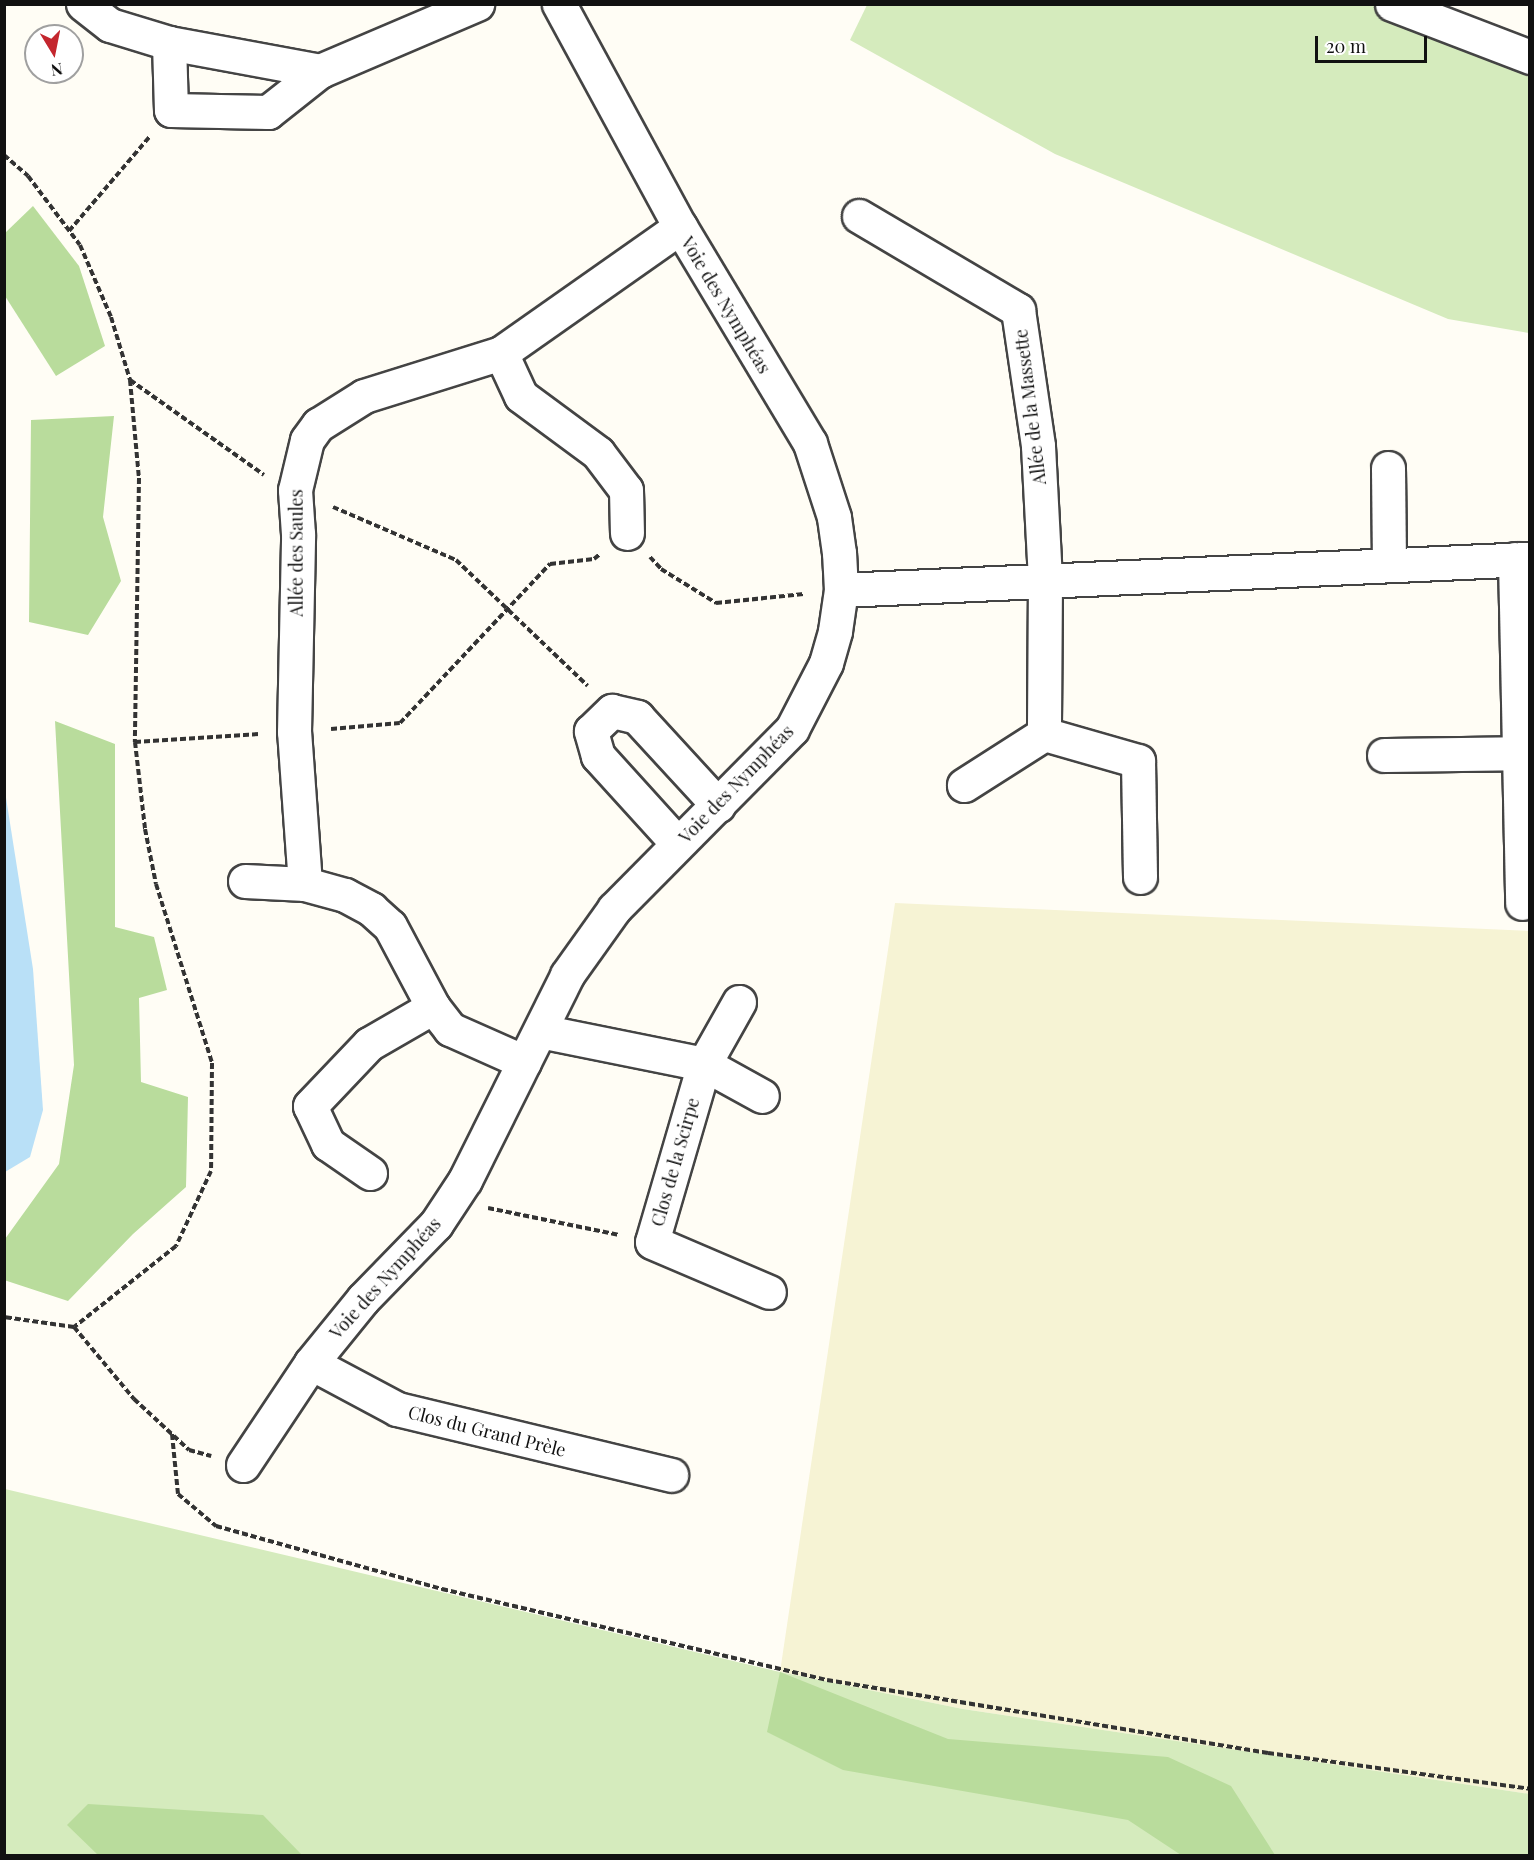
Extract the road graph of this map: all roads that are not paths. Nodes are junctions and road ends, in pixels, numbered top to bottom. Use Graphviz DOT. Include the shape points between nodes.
graph roads {
  1 [pos="83,4"];
  2 [pos="477,4"];
  3 [pos="559,4"];
  4 [pos="1392,4"];
  5 [pos="169,43"];
  6 [pos="1530,57"];
  7 [pos="320,71"];
  8 [pos="859,216"];
  9 [pos="680,227"];
  10 [pos="501,353"];
  11 [pos="1388,468"];
  12 [pos="627,533"];
  13 [pos="1522,559"];
  14 [pos="1389,565"];
  15 [pos="1046,580"];
  16 [pos="840,590"];
  17 [pos="1044,734"];
  18 [pos="1520,753"];
  19 [pos="1384,755"];
  20 [pos="964,785"];
  21 [pos="718,806"];
  22 [pos="677,843"];
  23 [pos="1140,877"];
  24 [pos="245,881"];
  25 [pos="305,884"];
  26 [pos="1522,903"];
  27 [pos="740,1002"];
  28 [pos="433,1007"];
  29 [pos="540,1031"];
  30 [pos="524,1062"];
  31 [pos="704,1064"];
  32 [pos="762,1096"];
  33 [pos="370,1173"];
  34 [pos="769,1292"];
  35 [pos="311,1363"];
  36 [pos="243,1466"];
  37 [pos="671,1475"];
  1 -- 5 [label="street" via="110,25"];
  2 -- 7 [label="street"];
  3 -- 9 [label="street, Voie des Nymphéas"];
  4 -- 6 [label="street" via="1425,20"];
  5 -- 7 [label="street"];
  5 -- 7 [label="street" via="171,110 268,112"];
  8 -- 15 [label="street, Allée de la Massette" via="1018,310 1038,446"];
  9 -- 10 [label="street, Allée des Saules"];
  9 -- 16 [label="street, Voie des Nymphéas" via="810,444 834,517"];
  10 -- 12 [label="street" via="521,396 598,453 626,490"];
  10 -- 25 [label="street, Allée des Saules" via="397,384 338,410 318,425 307,440 295,490 298,534 294,732"];
  11 -- 14 [label="street"];
  13 -- 14 [label="street"];
  13 -- 18 [label="street"];
  14 -- 15 [label="street"];
  15 -- 16 [label="street"];
  15 -- 17 [label="street, Allée de la Massette"];
  16 -- 21 [label="street, Voie des Nymphéas" via="835,631 810,698 792,729"];
  17 -- 20 [label="street"];
  17 -- 23 [label="street" via="1138,761"];
  18 -- 19 [label="street"];
  18 -- 26 [label="street"];
  21 -- 22 [label="street, Voie des Nymphéas"];
  21 -- 22 [label="street" via="637,717 612,711 591,731 598,756"];
  22 -- 29 [label="street, Voie des Nymphéas" via="614,909 567,975"];
  24 -- 25 [label="street"];
  25 -- 28 [label="street" via="345,895 371,909 390,926"];
  27 -- 31 [label="street, Clos de la Scirpe"];
  28 -- 30 [label="street" via="450,1029"];
  28 -- 33 [label="street" via="369,1044 310,1106 328,1144"];
  29 -- 30 [label="street, Voie des Nymphéas"];
  29 -- 31 [label="street"];
  30 -- 35 [label="street, Voie des Nymphéas" via="465,1179 436,1224 363,1299"];
  31 -- 32 [label="street"];
  31 -- 34 [label="street, Clos de la Scirpe" via="652,1242"];
  35 -- 36 [label="street, Voie des Nymphéas"];
  35 -- 37 [label="street, Clos du Grand Prèle" via="397,1409"];
}
